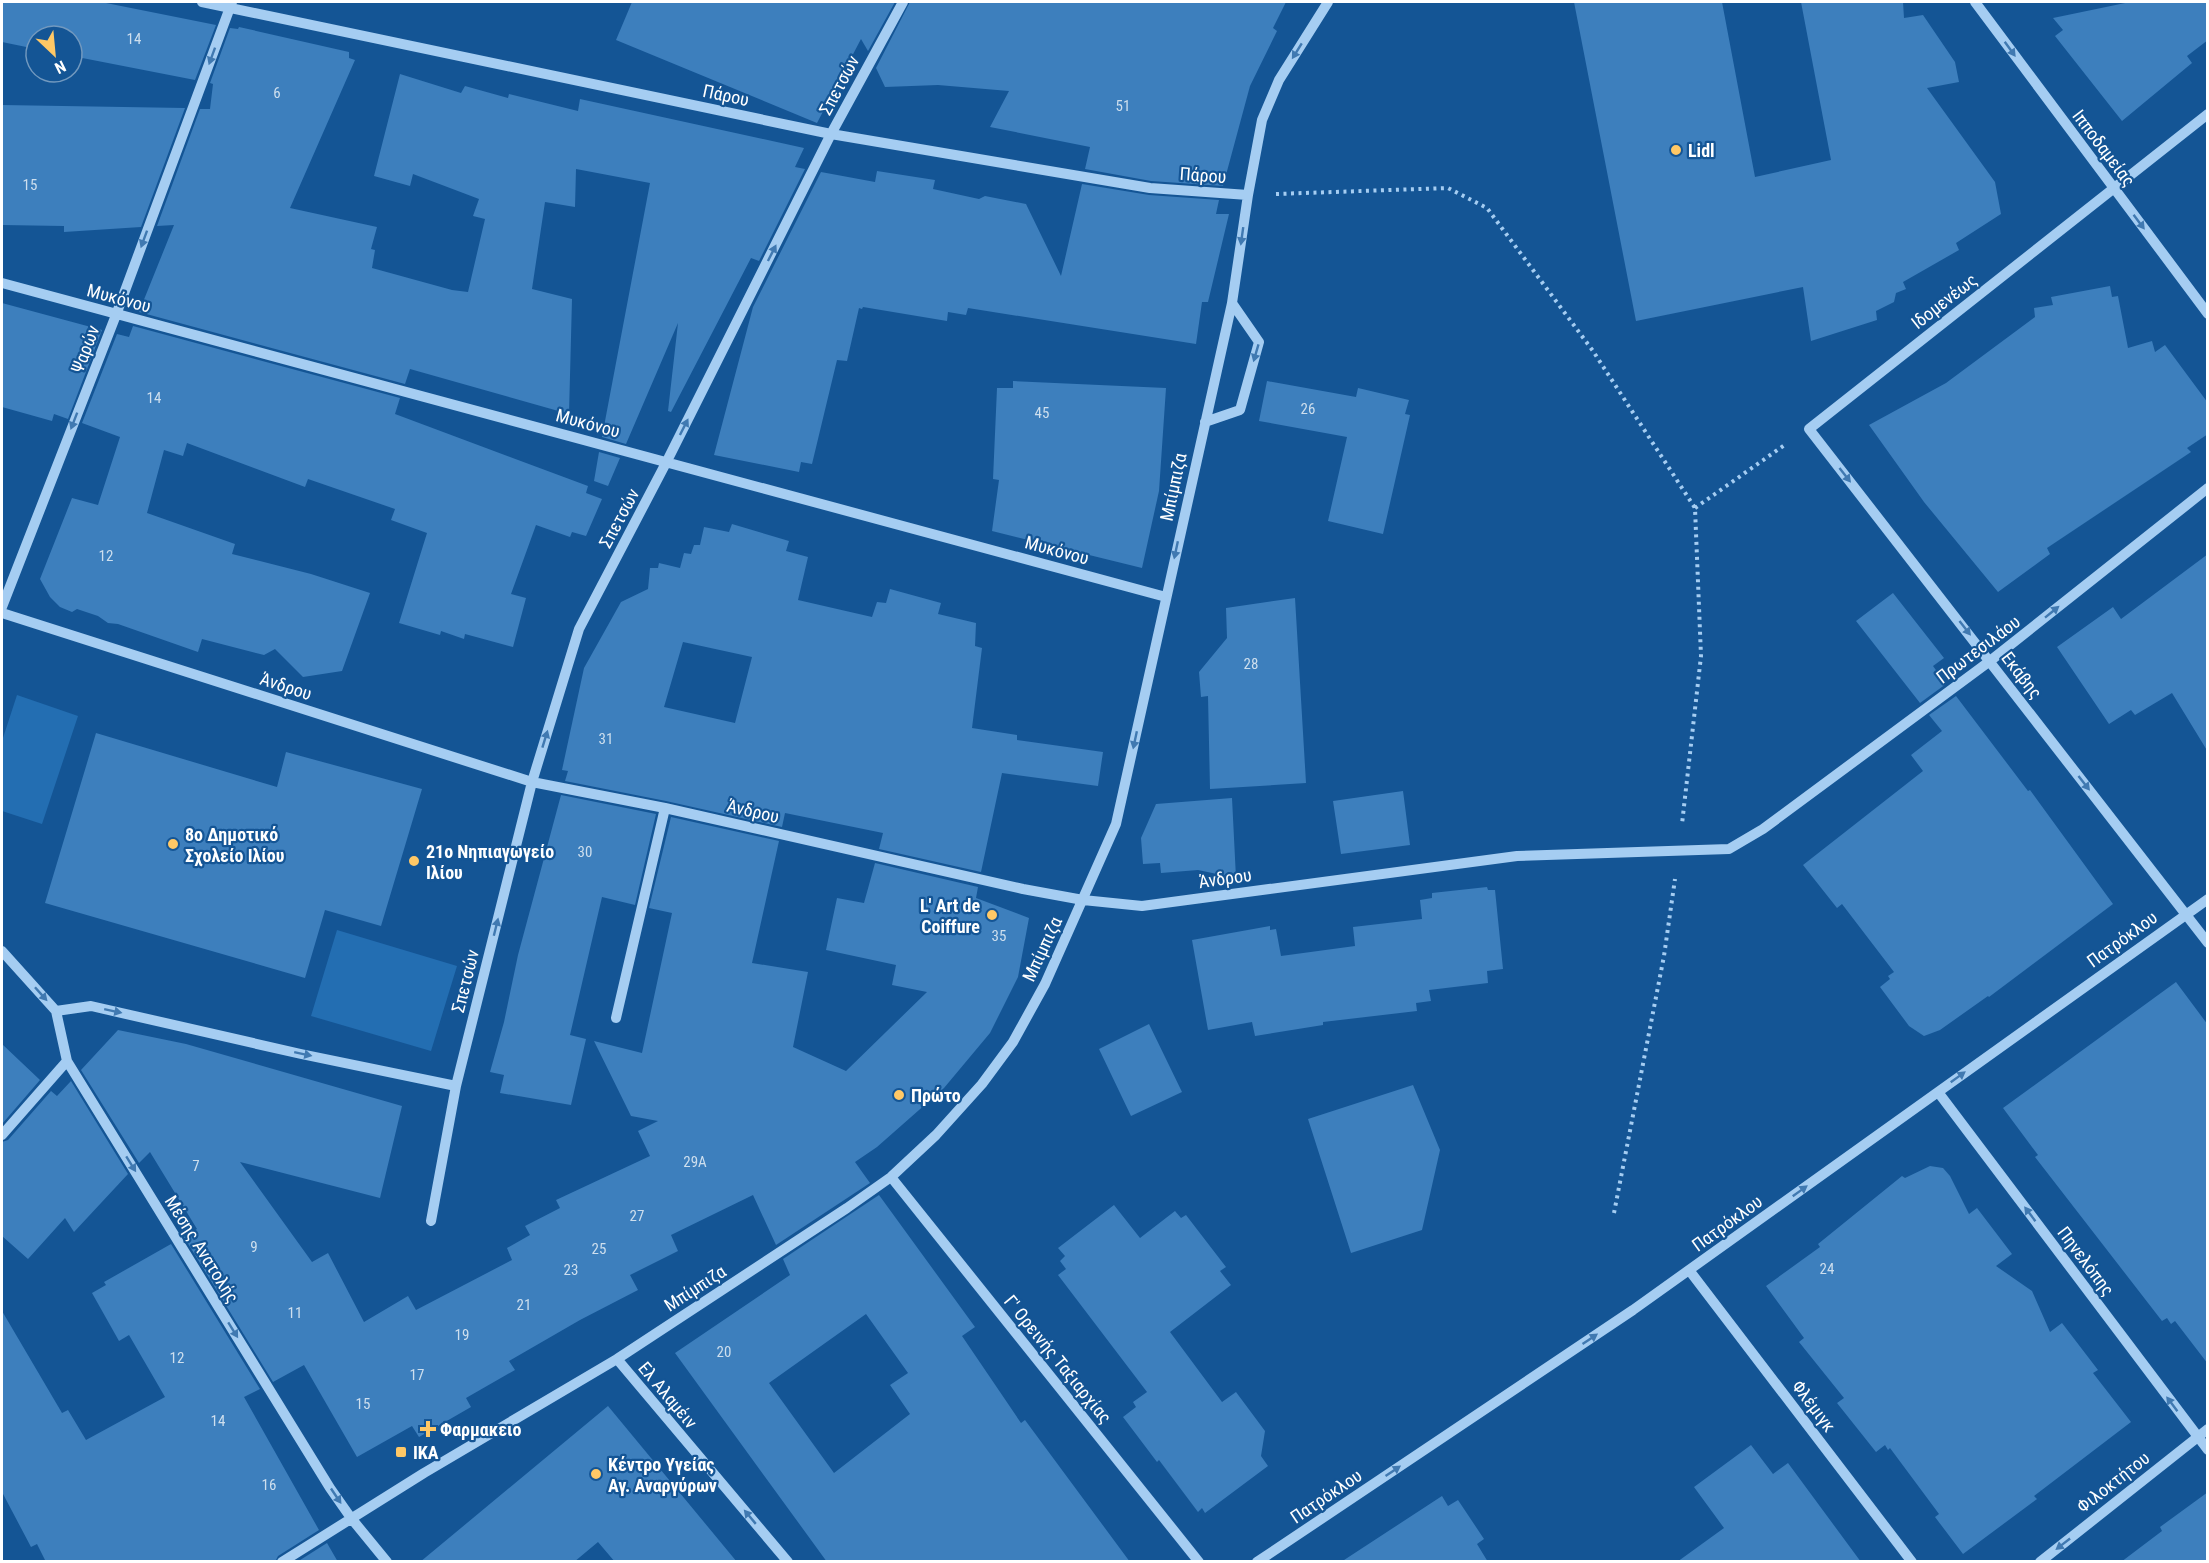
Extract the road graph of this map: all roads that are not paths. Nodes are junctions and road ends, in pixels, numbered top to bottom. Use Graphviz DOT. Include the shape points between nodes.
graph roads {
  1 [pos="202,2"];
  2 [pos="903,2"];
  3 [pos="1328,2"];
  4 [pos="1976,2"];
  5 [pos="231,4"];
  6 [pos="2208,114"];
  7 [pos="831,134"];
  8 [pos="2113,188"];
  9 [pos="1248,195"];
  10 [pos="2,283"];
  11 [pos="1232,303"];
  12 [pos="2208,314"];
  13 [pos="116,315"];
  14 [pos="1205,422"];
  15 [pos="1809,429"];
  16 [pos="667,461"];
  17 [pos="2208,488"];
  18 [pos="1166,597"];
  19 [pos="2,607"];
  20 [pos="2,613"];
  21 [pos="1990,661"];
  22 [pos="532,782"];
  23 [pos="665,808"];
  24 [pos="1517,856"];
  25 [pos="2208,898"];
  26 [pos="1083,900"];
  27 [pos="2185,914"];
  28 [pos="2208,943"];
  29 [pos="2,951"];
  30 [pos="56,1011"];
  31 [pos="616,1018"];
  32 [pos="67,1061"];
  33 [pos="456,1086"];
  34 [pos="1938,1092"];
  35 [pos="2,1135"];
  36 [pos="891,1177"];
  37 [pos="431,1221"];
  38 [pos="1689,1270"];
  39 [pos="617,1359"];
  40 [pos="2208,1429"];
  41 [pos="2197,1437"];
  42 [pos="2208,1450"];
  43 [pos="351,1518"];
  44 [pos="282,1562"];
  45 [pos="387,1562"];
  46 [pos="788,1562"];
  47 [pos="1199,1562"];
  48 [pos="1257,1562"];
  49 [pos="1912,1562"];
  50 [pos="2040,1562"];
  1 -- 5 [label="street, Πάρου"];
  2 -- 7 [label="street, Σπετσών"];
  3 -- 9 [label="street, Μπίμπιζα, one-way" via="1279,80 1262,120"];
  4 -- 8 [label="street, Ιπποδαμείας, one-way"];
  5 -- 7 [label="street, Πάρου"];
  5 -- 13 [label="street, Ψαρών, one-way"];
  6 -- 8 [label="street, Ιδομενέως"];
  7 -- 9 [label="street, Πάρου" via="1150,188"];
  16 -- 7 [label="street, Σπετσών, one-way"];
  8 -- 12 [label="street, Ιπποδαμείας, one-way"];
  8 -- 15 [label="street, Ιδομενέως"];
  9 -- 11 [label="street, Μπίμπιζα, one-way"];
  10 -- 13 [label="street, Μυκόνου"];
  11 -- 14 [label="street, Μπίμπιζα"];
  11 -- 14 [label="street, one-way" via="1259,342 1240,410"];
  13 -- 16 [label="street, Μυκόνου"];
  13 -- 19 [label="street, Ψαρών, one-way"];
  14 -- 18 [label="street, Μπίμπιζα, one-way"];
  15 -- 21 [label="street, Εκάβης, one-way"];
  16 -- 18 [label="street, Μυκόνου"];
  22 -- 16 [label="street, Σπετσών, one-way" via="579,629"];
  21 -- 17 [label="street, Πρωτεσιλάου, one-way"];
  18 -- 26 [label="street, Μπίμπιζα, one-way" via="1116,824"];
  20 -- 22 [label="street, Άνδρου"];
  21 -- 24 [label="street, Πρωτεσιλάου" via="1763,829 1729,849"];
  21 -- 27 [label="street, Εκάβης, one-way"];
  22 -- 23 [label="street, Άνδρου"];
  33 -- 22 [label="street, Σπετσών, one-way"];
  23 -- 26 [label="street, Άνδρου"];
  23 -- 31 [label="street"];
  24 -- 26 [label="street, Άνδρου" via="1142,906"];
  25 -- 27 [label="street, Πατρόκλου"];
  26 -- 36 [label="street, Μπίμπιζα" via="1045,984 1013,1042 936,1135"];
  27 -- 28 [label="street, Εκάβης"];
  34 -- 27 [label="street, Πατρόκλου, one-way"];
  29 -- 30 [label="street, Μέσης Ανατολής, one-way"];
  30 -- 32 [label="street, Μέσης Ανατολής"];
  30 -- 33 [label="street, one-way" via="91,1006"];
  32 -- 35 [label="street"];
  32 -- 43 [label="street, Μέσης Ανατολής, one-way"];
  33 -- 37 [label="street, Σπετσών"];
  38 -- 34 [label="street, Πατρόκλου, one-way"];
  41 -- 34 [label="street, Πηνελόπης, one-way"];
  36 -- 39 [label="street, Μπίμπιζα"];
  36 -- 47 [label="street, Γ' Ορεινής Ταξιαρχίας"];
  48 -- 38 [label="street, Πατρόκλου, one-way"];
  38 -- 49 [label="street, Φλέμιγκ"];
  39 -- 43 [label="street, Μπίμπιζα"];
  46 -- 39 [label="street, Ελ Αλαμέιν, one-way"];
  40 -- 41 [label="street, Φιλοκτήτου"];
  41 -- 42 [label="street, Πηνελόπης"];
  41 -- 50 [label="street, Φιλοκτήτου, one-way"];
  43 -- 44 [label="street, Μπίμπιζα"];
  43 -- 45 [label="street, Μέσης Ανατολής"];
}
